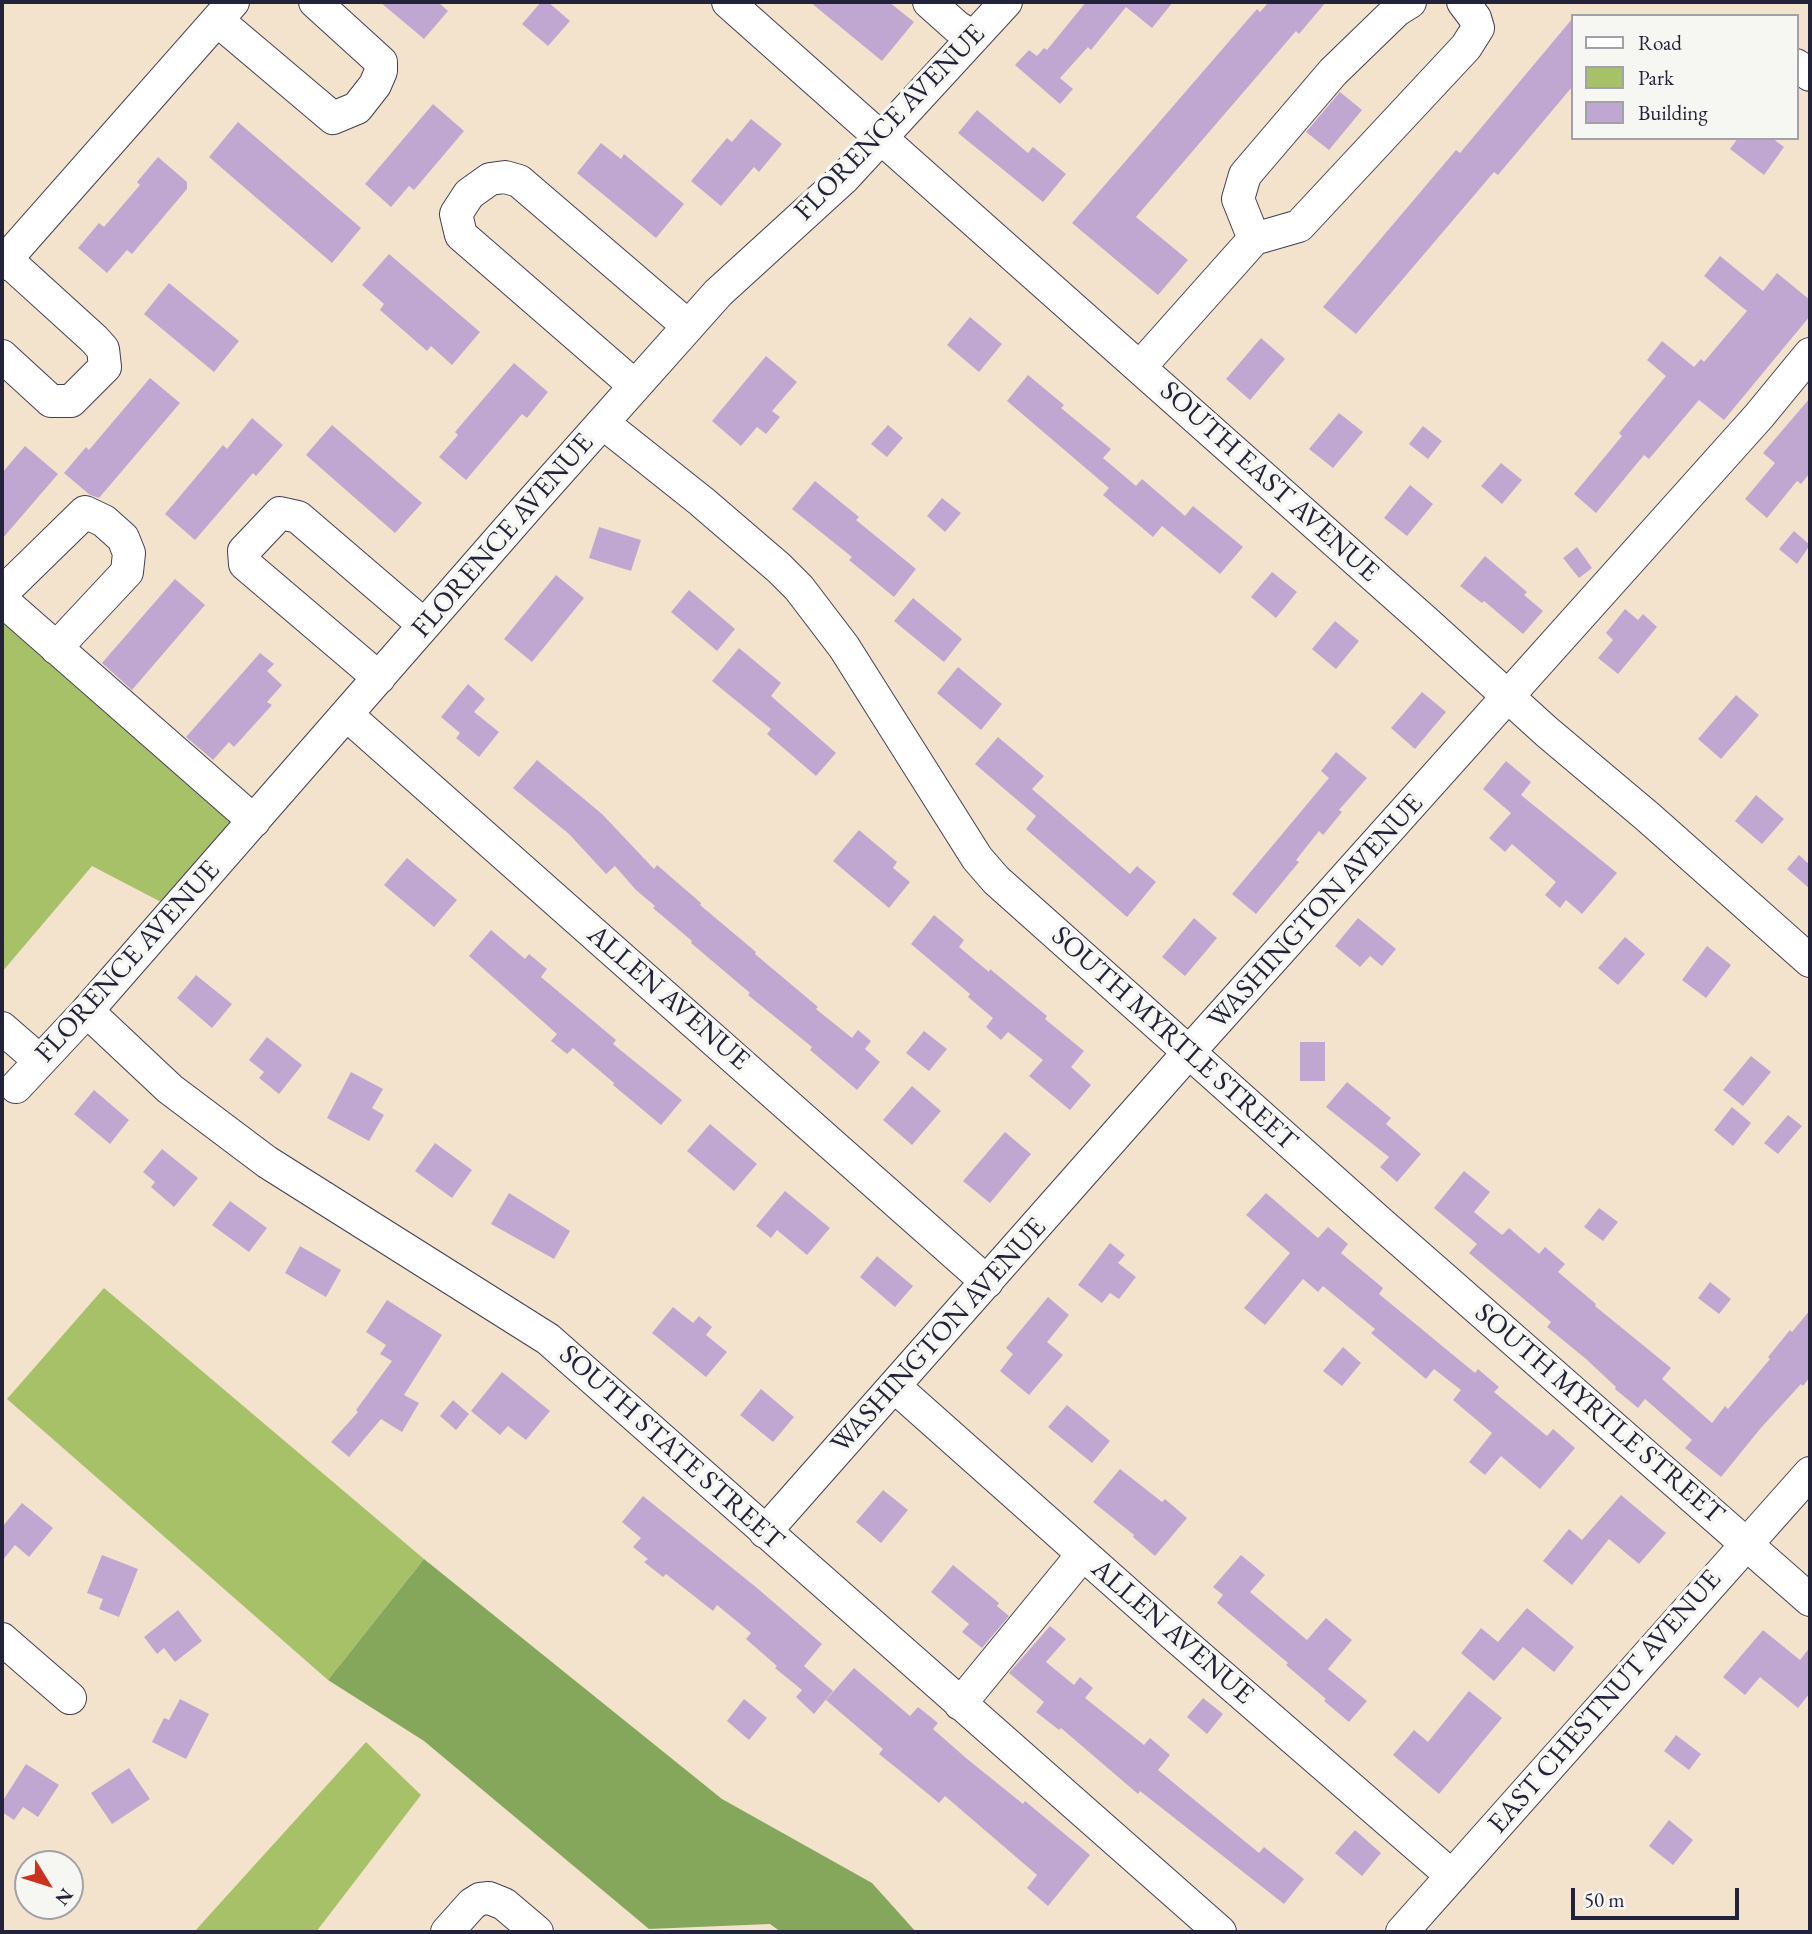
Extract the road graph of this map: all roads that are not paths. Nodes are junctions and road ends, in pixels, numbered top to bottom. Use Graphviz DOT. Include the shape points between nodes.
graph roads {
  1 [pos="315,2"];
  2 [pos="728,2"];
  3 [pos="929,2"];
  4 [pos="1006,2"];
  5 [pos="1410,2"];
  6 [pos="1463,2"];
  7 [pos="225,11"];
  8 [pos="974,37"];
  9 [pos="882,137"];
  10 [pos="1254,239"];
  11 [pos="4,261"];
  12 [pos="688,326"];
  13 [pos="1810,354"];
  14 [pos="2,356"];
  15 [pos="1140,367"];
  16 [pos="635,386"];
  17 [pos="603,423"];
  18 [pos="2,593"];
  19 [pos="2,600"];
  20 [pos="424,625"];
  21 [pos="56,648"];
  22 [pos="379,678"];
  23 [pos="1509,697"];
  24 [pos="347,715"];
  25 [pos="254,821"];
  26 [pos="1810,961"];
  27 [pos="87,1011"];
  28 [pos="2,1028"];
  29 [pos="1189,1052"];
  30 [pos="40,1061"];
  31 [pos="16,1087"];
  32 [pos="987,1282"];
  33 [pos="894,1386"];
  34 [pos="1810,1473"];
  35 [pos="765,1532"];
  36 [pos="1746,1543"];
  37 [pos="1083,1554"];
  38 [pos="1810,1600"];
  39 [pos="2,1639"];
  40 [pos="70,1698"];
  41 [pos="960,1704"];
  42 [pos="1451,1876"];
  43 [pos="447,1932"];
  44 [pos="537,1932"];
  45 [pos="1220,1932"];
  46 [pos="1402,1932"];
  1 -- 7 [label="street" via="381,62 381,71 358,108 332,118"];
  2 -- 9 [label="street, SOUTH EAST AVENUE"];
  3 -- 8 [label="street"];
  4 -- 8 [label="street, FLORENCE AVENUE"];
  5 -- 10 [label="street" via="1333,72 1245,175 1238,199"];
  6 -- 10 [label="street" via="1478,28 1466,47 1299,226"];
  7 -- 11 [label="street"];
  8 -- 9 [label="street, FLORENCE AVENUE"];
  9 -- 12 [label="street, FLORENCE AVENUE"];
  9 -- 15 [label="street, SOUTH EAST AVENUE"];
  10 -- 15 [label="street"];
  11 -- 14 [label="street" via="94,339 103,349 105,367 71,401 51,401"];
  12 -- 16 [label="street, FLORENCE AVENUE"];
  12 -- 16 [label="street" via="519,181 490,179 470,194 456,214 461,235"];
  13 -- 23 [label="street, WASHINGTON AVENUE"];
  15 -- 23 [label="street, SOUTH EAST AVENUE"];
  16 -- 17 [label="street, FLORENCE AVENUE"];
  17 -- 20 [label="street, FLORENCE AVENUE"];
  17 -- 29 [label="street, SOUTH MYRTLE STREET" via="799,588 844,647 977,858"];
  18 -- 21 [label="street" via="85,512 123,538 127,572"];
  19 -- 21 [label="street"];
  20 -- 22 [label="street, FLORENCE AVENUE"];
  20 -- 22 [label="street" via="298,517 280,513 244,551 245,564"];
  21 -- 25 [label="street"];
  22 -- 24 [label="street, FLORENCE AVENUE"];
  23 -- 26 [label="street, SOUTH EAST AVENUE"];
  23 -- 29 [label="street, WASHINGTON AVENUE"];
  24 -- 25 [label="street, FLORENCE AVENUE"];
  24 -- 32 [label="street, ALLEN AVENUE"];
  25 -- 27 [label="street, FLORENCE AVENUE"];
  27 -- 30 [label="street, FLORENCE AVENUE"];
  27 -- 35 [label="street, SOUTH STATE STREET" via="170,1089 267,1163 548,1339"];
  28 -- 30 [label="street"];
  29 -- 32 [label="street, WASHINGTON AVENUE"];
  29 -- 36 [label="street, SOUTH MYRTLE STREET"];
  30 -- 31 [label="street, FLORENCE AVENUE"];
  32 -- 33 [label="street, WASHINGTON AVENUE"];
  33 -- 35 [label="street, WASHINGTON AVENUE"];
  33 -- 37 [label="street, ALLEN AVENUE"];
  34 -- 36 [label="street, EAST CHESTNUT AVENUE"];
  35 -- 41 [label="street, SOUTH STATE STREET"];
  36 -- 38 [label="street, SOUTH MYRTLE STREET"];
  36 -- 42 [label="street, EAST CHESTNUT AVENUE"];
  37 -- 41 [label="street"];
  37 -- 42 [label="street, ALLEN AVENUE"];
  39 -- 40 [label="street"];
  41 -- 45 [label="street, SOUTH STATE STREET"];
  42 -- 46 [label="street, EAST CHESTNUT AVENUE"];
  43 -- 44 [label="street" via="472,1904 489,1898 504,1904"];
}
